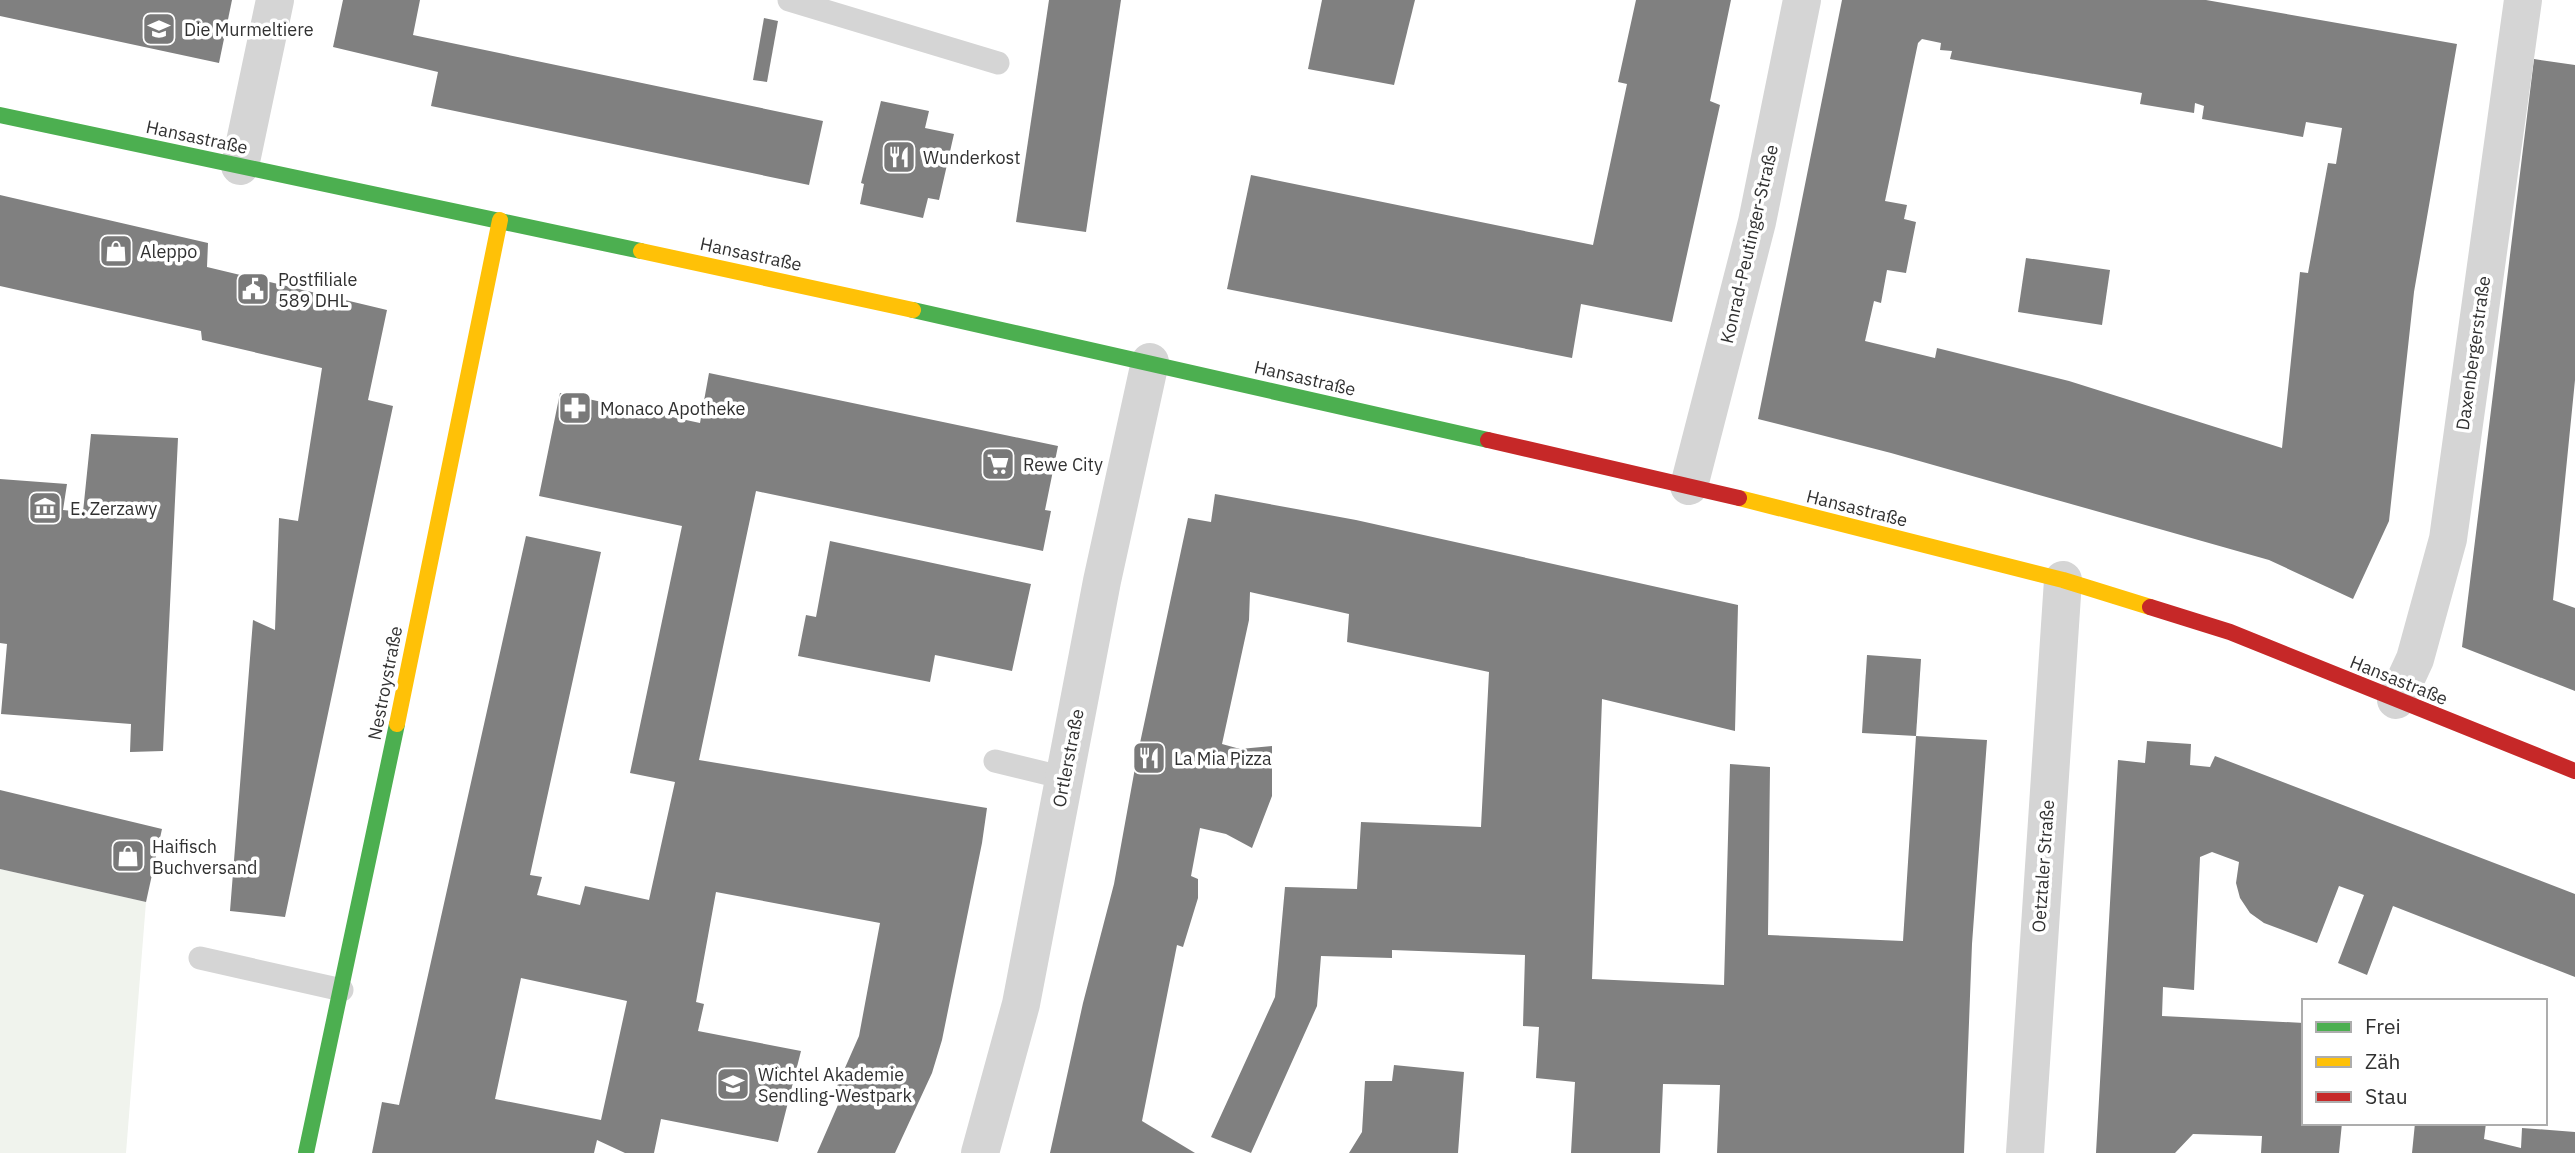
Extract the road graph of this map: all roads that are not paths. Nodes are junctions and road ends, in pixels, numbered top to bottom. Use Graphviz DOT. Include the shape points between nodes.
graph roads {
  1 [pos="275,0"];
  2 [pos="789,0"];
  3 [pos="1802,0"];
  4 [pos="2523,0"];
  5 [pos="998,64"];
  6 [pos="0,115"];
  7 [pos="240,166"];
  8 [pos="499,220"];
  9 [pos="1150,362"];
  10 [pos="1689,486"];
  11 [pos="2063,580"];
  12 [pos="2396,700"];
  13 [pos="995,761"];
  14 [pos="2575,771"];
  15 [pos="1065,778"];
  16 [pos="200,958"];
  17 [pos="342,990"];
  18 [pos="306,1153"];
  19 [pos="980,1153"];
  20 [pos="2025,1153"];
  1 -- 7 [label="street"];
  2 -- 5 [label="lane"];
  3 -- 10 [label="street, Konrad-Peutinger-Straße" via="1757,222"];
  4 -- 12 [label="street, Daxenbergerstraße" via="2448,539 2415,659"];
  6 -- 7 [label="street, Hansastraße"];
  7 -- 8 [label="street, Hansastraße"];
  8 -- 9 [label="street, Hansastraße"];
  8 -- 17 [label="street, Nestroystraße"];
  9 -- 10 [label="street, Hansastraße"];
  9 -- 15 [label="street, Ortlerstraße"];
  10 -- 11 [label="street, Hansastraße"];
  11 -- 12 [label="street, Hansastraße" via="2230,632"];
  11 -- 20 [label="street, Oetztaler Straße"];
  12 -- 14 [label="street, Hansastraße"];
  13 -- 15 [label="lane"];
  15 -- 19 [label="street, Ortlerstraße" via="1021,1004"];
  16 -- 17 [label="lane"];
  17 -- 18 [label="street, Nestroystraße"];
}
